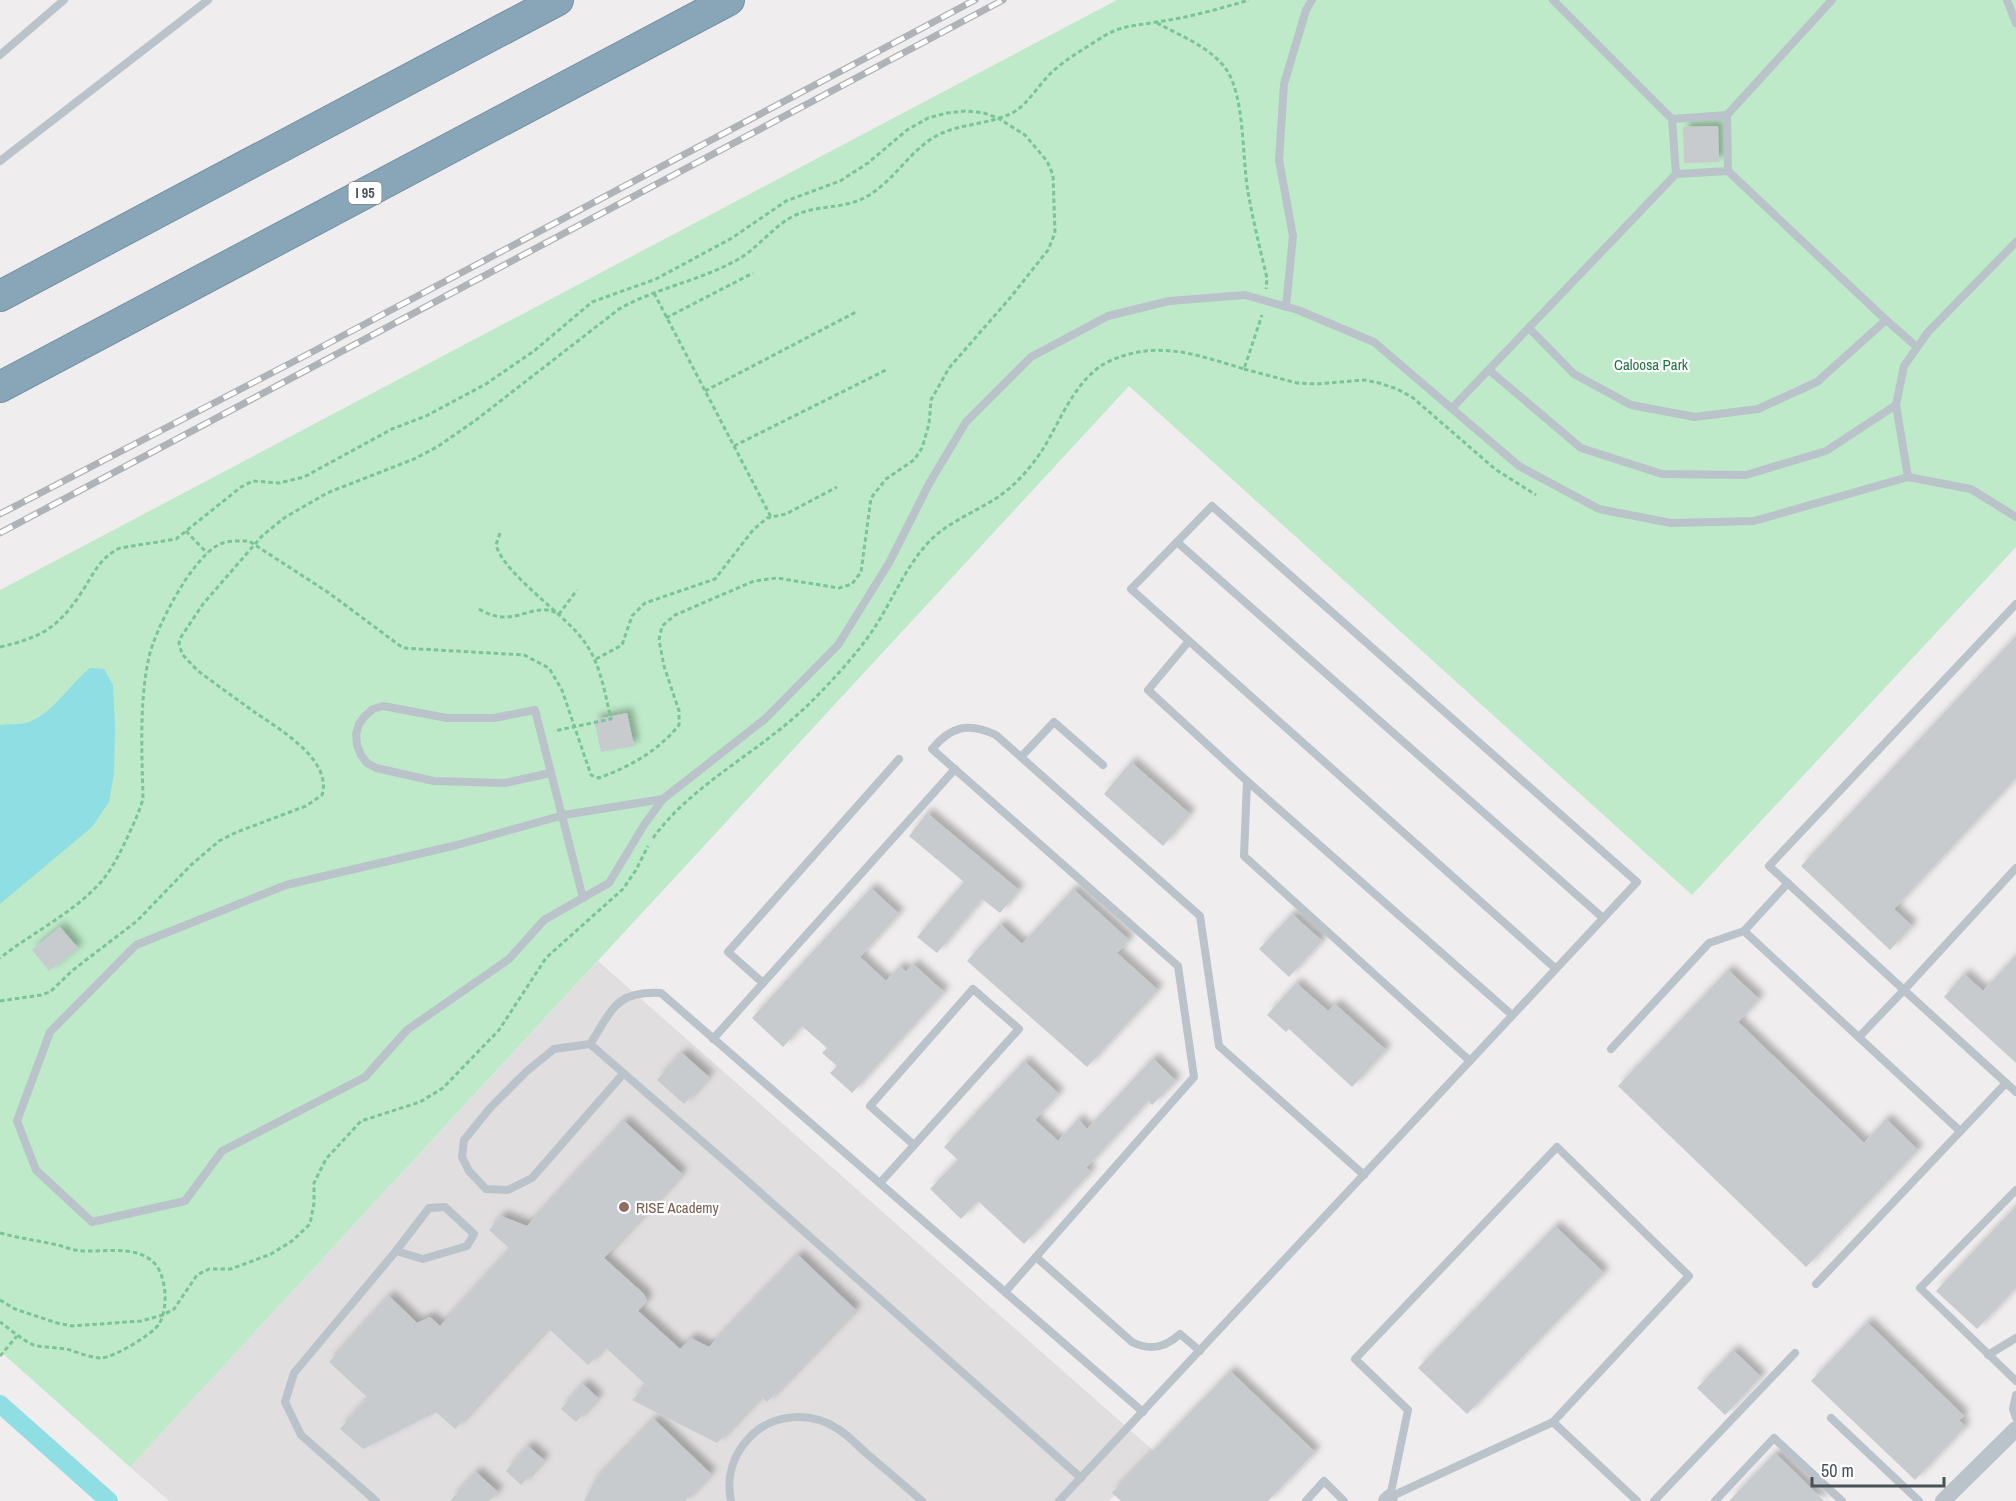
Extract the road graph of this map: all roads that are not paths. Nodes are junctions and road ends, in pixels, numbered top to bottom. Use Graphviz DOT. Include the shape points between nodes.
graph roads {
  1 [pos="64,0"];
  2 [pos="208,0"];
  3 [pos="558,0"];
  4 [pos="729,0"];
  5 [pos="1312,0"];
  6 [pos="1553,0"];
  7 [pos="1832,0"];
  8 [pos="2007,0"];
  9 [pos="2016,23"];
  10 [pos="0,55"];
  11 [pos="1727,115"];
  12 [pos="1672,119"];
  13 [pos="0,161"];
  14 [pos="1728,171"];
  15 [pos="1676,174"];
  16 [pos="2016,242"];
  17 [pos="0,296"];
  18 [pos="1286,307"];
  19 [pos="1886,320"];
  20 [pos="1529,328"];
  21 [pos="1917,347"];
  22 [pos="1489,370"];
  23 [pos="0,387"];
  24 [pos="1896,405"];
  25 [pos="1452,408"];
  26 [pos="1908,477"];
  27 [pos="2016,517"];
  28 [pos="1177,542"];
  29 [pos="2016,604"];
  30 [pos="1189,641"];
  31 [pos="1021,757"];
  32 [pos="899,759"];
  33 [pos="1103,765"];
  34 [pos="955,769"];
  35 [pos="550,773"];
  36 [pos="1247,781"];
  37 [pos="663,799"];
  38 [pos="564,815"];
  39 [pos="2016,868"];
  40 [pos="1788,883"];
  41 [pos="583,898"];
  42 [pos="1603,918"];
  43 [pos="1744,931"];
  44 [pos="1556,969"];
  45 [pos="763,983"];
  46 [pos="1904,990"];
  47 [pos="1512,1016"];
  48 [pos="1859,1037"];
  49 [pos="713,1039"];
  50 [pos="590,1044"];
  51 [pos="1611,1049"];
  52 [pos="1470,1061"];
  53 [pos="622,1074"];
  54 [pos="2006,1083"];
  55 [pos="2016,1092"];
  56 [pos="1960,1131"];
  57 [pos="914,1145"];
  58 [pos="1364,1175"];
  59 [pos="880,1183"];
  60 [pos="2016,1190"];
  61 [pos="396,1251"];
  62 [pos="1036,1257"];
  63 [pos="1816,1284"];
  64 [pos="1005,1292"];
  65 [pos="2016,1338"];
  66 [pos="1200,1351"];
  67 [pos="1795,1353"];
  68 [pos="1988,1355"];
  69 [pos="2016,1381"];
  70 [pos="2016,1395"];
  71 [pos="1143,1412"];
  72 [pos="2016,1418"];
  73 [pos="1831,1419"];
  74 [pos="1553,1422"];
  75 [pos="2016,1429"];
  76 [pos="1081,1479"];
  77 [pos="1388,1499"];
  78 [pos="1950,1499"];
  79 [pos="376,1501"];
  80 [pos="731,1501"];
  81 [pos="922,1501"];
  82 [pos="1059,1501"];
  83 [pos="1306,1501"];
  84 [pos="1344,1501"];
  85 [pos="1637,1501"];
  86 [pos="1654,1501"];
  87 [pos="1714,1501"];
  88 [pos="1842,1501"];
  89 [pos="1919,1501"];
  1 -- 10 [label="lane"];
  2 -- 13 [label="lane"];
  3 -- 17 [label="highway"];
  4 -- 23 [label="highway, I 95"];
  5 -- 18 [label="lane" via="1284,84 1279,160 1293,236"];
  6 -- 12 [label="lane"];
  7 -- 11 [label="lane"];
  8 -- 9 [label="lane"];
  11 -- 12 [label="lane"];
  11 -- 14 [label="lane"];
  12 -- 15 [label="lane"];
  14 -- 15 [label="lane"];
  14 -- 19 [label="lane"];
  15 -- 20 [label="lane"];
  16 -- 21 [label="lane"];
  18 -- 25 [label="lane" via="1374,342"];
  18 -- 37 [label="lane" via="1245,295 1169,301 1108,316 1031,357 966,422 889,563 838,645 765,719"];
  19 -- 20 [label="lane" via="1817,382 1758,409 1695,417 1631,405 1574,374"];
  19 -- 21 [label="lane"];
  20 -- 22 [label="lane"];
  21 -- 24 [label="lane" via="1904,366"];
  22 -- 24 [label="lane" via="1581,448 1662,474 1746,475 1826,451"];
  22 -- 25 [label="lane"];
  24 -- 26 [label="lane"];
  25 -- 26 [label="lane" via="1520,466 1599,509 1671,523 1754,521"];
  26 -- 27 [label="lane" via="1971,489"];
  28 -- 30 [label="lane" via="1131,589"];
  28 -- 42 [label="lane"];
  28 -- 42 [label="lane" via="1212,506 1636,882"];
  29 -- 40 [label="lane" via="1769,866"];
  30 -- 36 [label="lane" via="1148,690"];
  30 -- 44 [label="lane"];
  31 -- 33 [label="lane" via="1054,722"];
  31 -- 34 [label="lane" via="996,735 968,727 954,730 932,749"];
  31 -- 58 [label="lane" via="1200,916 1218,1046"];
  32 -- 45 [label="lane" via="728,952"];
  34 -- 45 [label="lane"];
  34 -- 62 [label="lane" via="1178,966 1194,1077"];
  35 -- 35 [label="lane" via="535,710 495,718 447,718 383,706 365,716 356,734 361,754 376,768 434,782 505,783"];
  35 -- 38 [label="lane"];
  36 -- 47 [label="lane"];
  36 -- 52 [label="lane" via="1244,856"];
  37 -- 38 [label="lane"];
  37 -- 41 [label="lane" via="609,883"];
  38 -- 41 [label="lane"];
  38 -- 41 [label="lane" via="286,885 136,945 50,1032 17,1121 36,1170 92,1222 185,1201 222,1151 365,1077 406,1030 509,959 544,920"];
  39 -- 46 [label="lane"];
  40 -- 43 [label="lane"];
  40 -- 46 [label="lane"];
  42 -- 44 [label="lane"];
  43 -- 48 [label="lane"];
  43 -- 51 [label="lane" via="1709,943"];
  44 -- 47 [label="lane"];
  45 -- 49 [label="lane"];
  46 -- 48 [label="lane"];
  46 -- 54 [label="lane"];
  47 -- 52 [label="lane"];
  48 -- 56 [label="lane"];
  49 -- 50 [label="lane" via="662,993 641,992 618,1001"];
  49 -- 59 [label="lane"];
  50 -- 53 [label="lane"];
  50 -- 53 [label="lane" via="554,1049 490,1108 464,1140 462,1156 486,1189 508,1190 532,1178"];
  52 -- 58 [label="lane"];
  53 -- 76 [label="lane"];
  54 -- 55 [label="lane"];
  54 -- 56 [label="lane"];
  56 -- 63 [label="lane"];
  57 -- 57 [label="lane" via="1019,1029 973,989 870,1106"];
  57 -- 59 [label="lane"];
  58 -- 66 [label="lane"];
  59 -- 64 [label="lane"];
  60 -- 68 [label="lane" via="1920,1288"];
  61 -- 61 [label="lane" via="423,1259 467,1246 474,1234 445,1207 429,1208"];
  61 -- 79 [label="lane" via="294,1373 285,1402 301,1435"];
  62 -- 64 [label="lane"];
  62 -- 66 [label="lane" via="1132,1342 1152,1348 1163,1346 1179,1334"];
  64 -- 71 [label="lane"];
  65 -- 68 [label="lane"];
  66 -- 71 [label="lane"];
  67 -- 86 [label="lane"];
  68 -- 69 [label="lane"];
  70 -- 72 [label="lane"];
  71 -- 76 [label="lane"];
  73 -- 89 [label="lane"];
  74 -- 77 [label="lane"];
  74 -- 77 [label="lane" via="1689,1276 1557,1147 1355,1359 1408,1410"];
  74 -- 85 [label="lane"];
  75 -- 78 [label="street"];
  76 -- 82 [label="lane"];
  80 -- 81 [label="lane" via="731,1468 740,1448 755,1432 774,1421 796,1416 818,1419 838,1429"];
  83 -- 84 [label="lane" via="1324,1481"];
  87 -- 88 [label="lane" via="1774,1438"];
}
